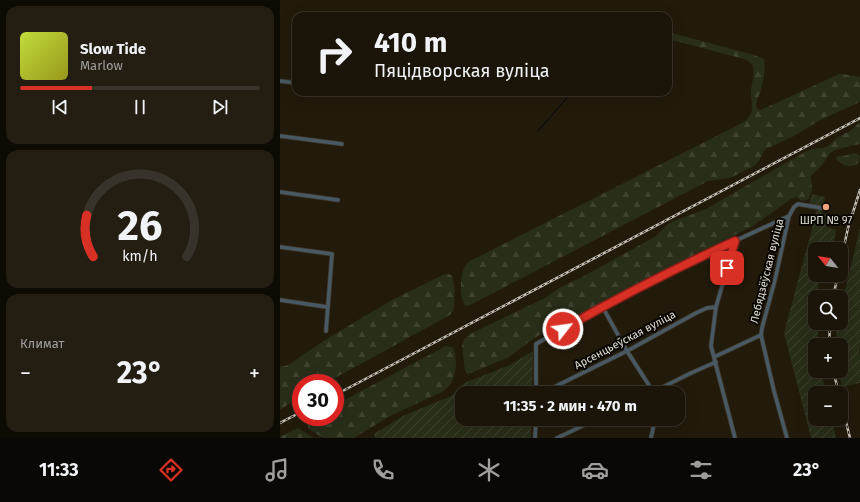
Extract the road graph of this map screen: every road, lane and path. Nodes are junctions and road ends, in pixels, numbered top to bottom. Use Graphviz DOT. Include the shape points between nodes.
graph roads {
  1 [pos="280,81"];
  2 [pos="292,82"];
  3 [pos="280,136"];
  4 [pos="342,144"];
  5 [pos="280,192"];
  6 [pos="338,200"];
  7 [pos="822,208"];
  8 [pos="790,216"];
  9 [pos="735,241"];
  10 [pos="280,247"];
  11 [pos="280,300"];
  12 [pos="602,306"];
  13 [pos="328,307"];
  14 [pos="716,307"];
  15 [pos="326,331"];
  16 [pos="761,335"];
  17 [pos="627,351"];
  18 [pos="714,357"];
  19 [pos="716,362"];
  20 [pos="536,386"];
  21 [pos="556,386"];
  22 [pos="649,386"];
  23 [pos="665,386"];
  24 [pos="536,426"];
  25 [pos="582,426"];
  26 [pos="654,426"];
  27 [pos="535,438"];
  28 [pos="557,438"];
  29 [pos="651,438"];
  30 [pos="736,438"];
  31 [pos="787,438"];
  1 -- 2 [label="street"];
  3 -- 4 [label="street"];
  5 -- 6 [label="street"];
  7 -- 8 [label="street, Лебядзёўская вуліца" via="798,204"];
  8 -- 9 [label="street"];
  8 -- 16 [label="street, Лебядзёўская вуліца"];
  9 -- 12 [label="street"];
  9 -- 14 [label="street"];
  10 -- 13 [label="street" via="332,254"];
  11 -- 13 [label="street"];
  12 -- 17 [label="street"];
  12 -- 20 [label="street" via="536,344"];
  13 -- 15 [label="street"];
  14 -- 17 [label="street, Арсенцьеўская вуліца" via="696,313"];
  14 -- 18 [label="street" via="711,346"];
  16 -- 18 [label="street"];
  16 -- 31 [label="street, Лебядзёўская вуліца"];
  17 -- 21 [label="street, Арсенцьеўская вуліца"];
  17 -- 22 [label="street"];
  18 -- 19 [label="street"];
  19 -- 23 [label="street"];
  19 -- 30 [label="street"];
  24 -- 27 [label="street"];
  25 -- 28 [label="street"];
  26 -- 29 [label="street"];
}
